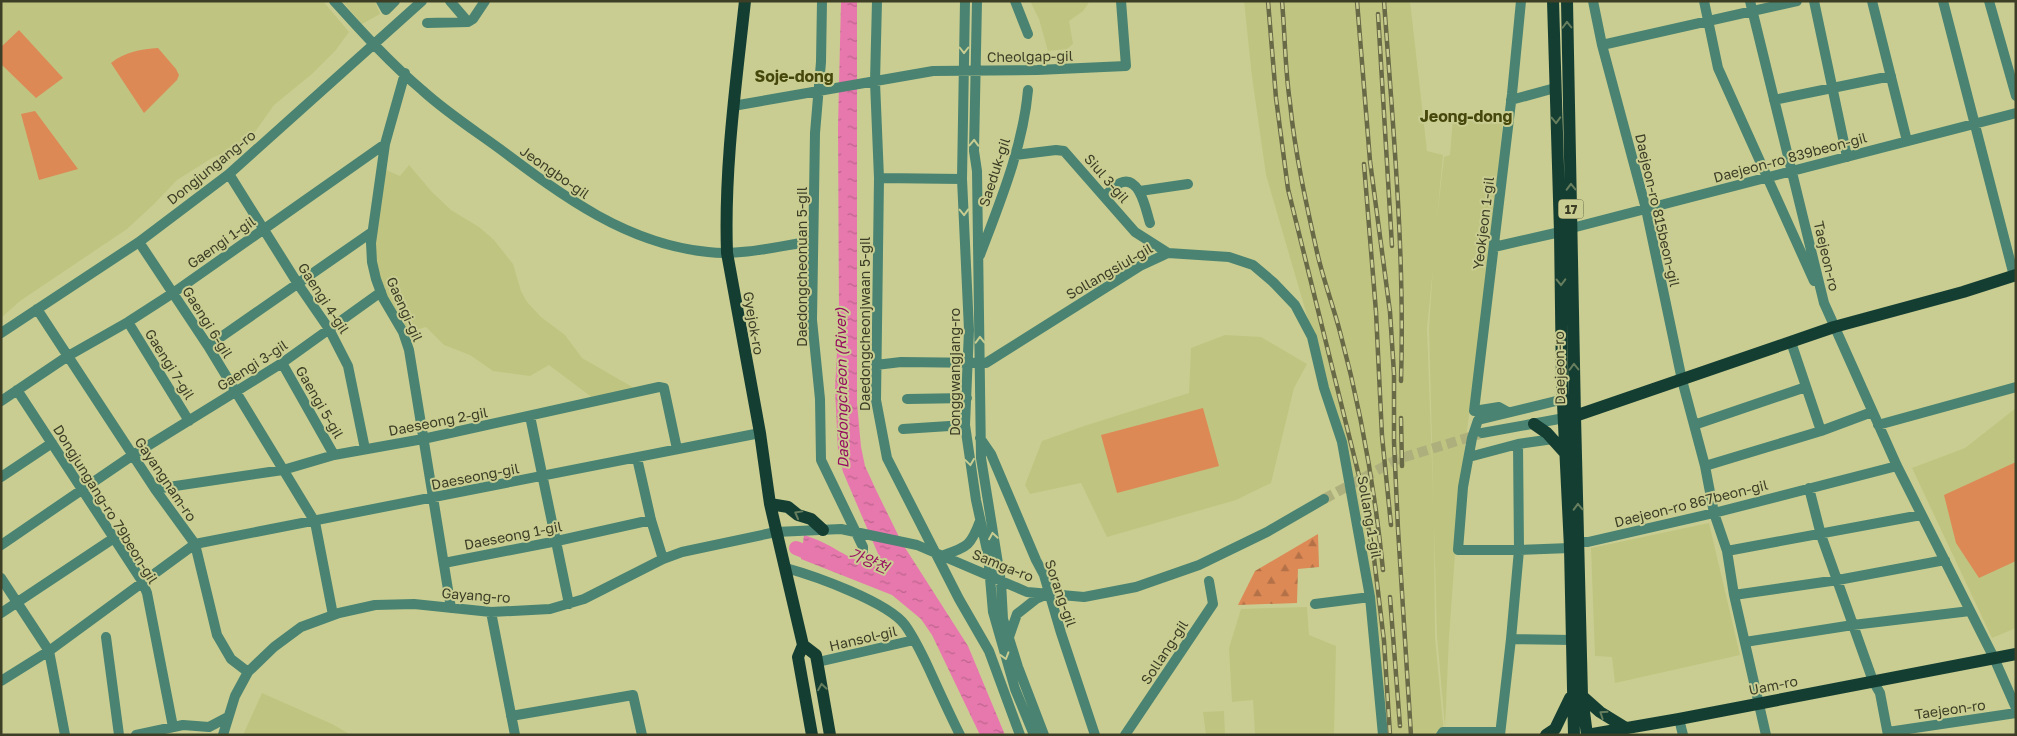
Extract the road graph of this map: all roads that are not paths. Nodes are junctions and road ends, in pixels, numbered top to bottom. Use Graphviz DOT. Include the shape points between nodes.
graph roads {
  1 [pos="334,1"];
  2 [pos="381,1"];
  3 [pos="395,1"];
  4 [pos="422,1"];
  5 [pos="450,1"];
  6 [pos="485,1"];
  7 [pos="746,1"];
  8 [pos="822,1"];
  9 [pos="877,1"];
  10 [pos="964,1"];
  11 [pos="977,1"];
  12 [pos="1015,1"];
  13 [pos="1121,1"];
  14 [pos="1521,1"];
  15 [pos="1553,1"];
  16 [pos="1567,1"];
  17 [pos="1593,1"];
  18 [pos="1704,1"];
  19 [pos="1797,1"];
  20 [pos="1814,1"];
  21 [pos="1872,1"];
  22 [pos="1989,1"];
  23 [pos="1945,2"];
  24 [pos="1752,6"];
  25 [pos="1708,21"];
  26 [pos="468,22"];
  27 [pos="427,23"];
  28 [pos="1028,34"];
  29 [pos="373,45"];
  30 [pos="1602,45"];
  31 [pos="964,70"];
  32 [pos="976,70"];
  33 [pos="404,73"];
  34 [pos="1891,76"];
  35 [pos="873,82"];
  36 [pos="1555,88"];
  37 [pos="1832,88"];
  38 [pos="821,90"];
  39 [pos="1028,90"];
  40 [pos="2016,96"];
  41 [pos="1511,100"];
  42 [pos="1774,100"];
  43 [pos="733,106"];
  44 [pos="2016,113"];
  45 [pos="1974,124"];
  46 [pos="1907,141"];
  47 [pos="385,144"];
  48 [pos="1015,155"];
  49 [pos="1847,157"];
  50 [pos="1793,171"];
  51 [pos="229,174"];
  52 [pos="879,178"];
  53 [pos="1767,178"];
  54 [pos="962,179"];
  55 [pos="1188,184"];
  56 [pos="1140,191"];
  57 [pos="1104,196"];
  58 [pos="1646,209"];
  59 [pos="1150,223"];
  60 [pos="263,229"];
  61 [pos="1566,230"];
  62 [pos="372,232"];
  63 [pos="813,240"];
  64 [pos="139,242"];
  65 [pos="1494,247"];
  66 [pos="727,253"];
  67 [pos="1168,253"];
  68 [pos="978,261"];
  69 [pos="2015,276"];
  70 [pos="298,284"];
  71 [pos="381,292"];
  72 [pos="174,293"];
  73 [pos="1824,303"];
  74 [pos="37,309"];
  75 [pos="128,322"];
  76 [pos="1834,327"];
  77 [pos="329,329"];
  78 [pos="1,333"];
  79 [pos="1791,342"];
  80 [pos="208,346"];
  81 [pos="68,356"];
  82 [pos="282,363"];
  83 [pos="968,363"];
  84 [pos="979,363"];
  85 [pos="876,365"];
  86 [pos="1682,380"];
  87 [pos="1562,383"];
  88 [pos="1806,387"];
  89 [pos="2016,387"];
  90 [pos="17,390"];
  91 [pos="235,392"];
  92 [pos="967,398"];
  93 [pos="907,399"];
  94 [pos="1,401"];
  95 [pos="1556,401"];
  96 [pos="1508,412"];
  97 [pos="1872,412"];
  98 [pos="530,416"];
  99 [pos="1570,418"];
  100 [pos="189,421"];
  101 [pos="1534,424"];
  102 [pos="965,425"];
  103 [pos="1694,425"];
  104 [pos="1878,425"];
  105 [pos="903,429"];
  106 [pos="1821,431"];
  107 [pos="760,433"];
  108 [pos="1482,433"];
  109 [pos="980,437"];
  110 [pos="423,439"];
  111 [pos="1553,439"];
  112 [pos="1342,442"];
  113 [pos="52,443"];
  114 [pos="1518,444"];
  115 [pos="365,449"];
  116 [pos="677,449"];
  117 [pos="1565,453"];
  118 [pos="133,455"];
  119 [pos="334,456"];
  120 [pos="1469,457"];
  121 [pos="637,458"];
  122 [pos="1704,466"];
  123 [pos="1897,466"];
  124 [pos="283,470"];
  125 [pos="544,476"];
  126 [pos="1,477"];
  127 [pos="1808,488"];
  128 [pos="83,489"];
  129 [pos="155,489"];
  130 [pos="432,499"];
  131 [pos="1324,499"];
  132 [pos="770,504"];
  133 [pos="1714,513"];
  134 [pos="1921,515"];
  135 [pos="651,520"];
  136 [pos="315,522"];
  137 [pos="980,522"];
  138 [pos="823,530"];
  139 [pos="776,532"];
  140 [pos="1821,535"];
  141 [pos="114,538"];
  142 [pos="556,541"];
  143 [pos="195,544"];
  144 [pos="1,545"];
  145 [pos="1575,545"];
  146 [pos="1519,550"];
  147 [pos="1727,551"];
  148 [pos="863,552"];
  149 [pos="944,555"];
  150 [pos="663,559"];
  151 [pos="1944,560"];
  152 [pos="444,563"];
  153 [pos="786,568"];
  154 [pos="990,577"];
  155 [pos="1,578"];
  156 [pos="1838,580"];
  157 [pos="142,581"];
  158 [pos="1208,581"];
  159 [pos="1001,582"];
  160 [pos="1048,594"];
  161 [pos="1734,595"];
  162 [pos="1370,598"];
  163 [pos="18,603"];
  164 [pos="569,604"];
  165 [pos="1315,604"];
  166 [pos="451,608"];
  167 [pos="1970,610"];
  168 [pos="491,612"];
  169 [pos="1,613"];
  170 [pos="333,616"];
  171 [pos="1854,625"];
  172 [pos="106,637"];
  173 [pos="1009,637"];
  174 [pos="1512,639"];
  175 [pos="914,640"];
  176 [pos="1572,640"];
  177 [pos="1745,642"];
  178 [pos="803,645"];
  179 [pos="49,650"];
  180 [pos="2016,654"];
  181 [pos="1994,658"];
  182 [pos="818,662"];
  183 [pos="248,672"];
  184 [pos="1,681"];
  185 [pos="1873,681"];
  186 [pos="1578,694"];
  187 [pos="1760,703"];
  188 [pos="2016,708"];
  189 [pos="2016,713"];
  190 [pos="511,716"];
  191 [pos="228,717"];
  192 [pos="1679,719"];
  193 [pos="173,727"];
  194 [pos="1623,732"];
  195 [pos="1888,733"];
  196 [pos="1499,734"];
  197 [pos="65,735"];
  198 [pos="119,735"];
  199 [pos="136,735"];
  200 [pos="222,735"];
  201 [pos="515,735"];
  202 [pos="642,735"];
  203 [pos="812,735"];
  204 [pos="830,735"];
  205 [pos="960,735"];
  206 [pos="1020,735"];
  207 [pos="1034,735"];
  208 [pos="1044,735"];
  209 [pos="1095,735"];
  210 [pos="1125,735"];
  211 [pos="1383,735"];
  212 [pos="1441,735"];
  213 [pos="1546,735"];
  214 [pos="1574,735"];
  215 [pos="1587,735"];
  216 [pos="1683,735"];
  217 [pos="1766,735"];
  1 -- 29 [label="street, Jeongbo-gil"];
  2 -- 3 [label="street" via="386,10"];
  4 -- 29 [label="street, Dongjungang-ro"];
  5 -- 26 [label="street"];
  6 -- 26 [label="street"];
  7 -- 43 [label="main road, Gyejok-ro"];
  8 -- 38 [label="street, Daedongcheonuan 5-gil"];
  9 -- 35 [label="street, Daedongcheonjwaan 5-gil"];
  10 -- 31 [label="street, Donggwangjang-ro, one-way"];
  11 -- 32 [label="street, Donggwangjang-ro"];
  12 -- 28 [label="street"];
  13 -- 32 [label="street, Cheolgap-gil" via="1126,66"];
  14 -- 41 [label="street, Yeokjeon 1-gil"];
  15 -- 36 [label="main road, Daejeon-ro / 17"];
  61 -- 16 [label="main road, Daejeon-ro / 17, one-way"];
  17 -- 30 [label="street, Daejeon-ro 815beon-gil"];
  18 -- 25 [label="street"];
  19 -- 24 [label="street"];
  20 -- 37 [label="street"];
  21 -- 34 [label="street"];
  22 -- 40 [label="street"];
  23 -- 45 [label="street"];
  24 -- 25 [label="street"];
  24 -- 42 [label="street, Taejeon-ro"];
  25 -- 30 [label="street"];
  25 -- 53 [label="street" via="1718,68"];
  26 -- 27 [label="street"];
  29 -- 33 [label="street, Jeongbo-gil"];
  29 -- 51 [label="street, Dongjungang-ro"];
  30 -- 58 [label="street, Daejeon-ro 815beon-gil"];
  31 -- 32 [label="street, Cheolgap-gil"];
  31 -- 35 [label="street, Cheolgap-gil" via="933,71"];
  31 -- 54 [label="street, Donggwangjang-ro"];
  68 -- 32 [label="street, Donggwangjang-ro, one-way" via="974,151"];
  33 -- 47 [label="street, Gaengi-gil"];
  33 -- 66 [label="street, Jeongbo-gil" via="421,90 555,190 594,215 644,238 706,252"];
  34 -- 37 [label="street"];
  34 -- 46 [label="street"];
  35 -- 38 [label="street, Cheolgap-gil"];
  35 -- 52 [label="street, Daedongcheonjwaan 5-gil"];
  36 -- 41 [label="street"];
  36 -- 61 [label="main road, Daejeon-ro / 17, one-way"];
  37 -- 42 [label="street"];
  37 -- 49 [label="street"];
  38 -- 43 [label="street"];
  38 -- 63 [label="street, Daedongcheonuan 5-gil" via="815,134"];
  39 -- 48 [label="street, Saeduk-gil" via="1026,119"];
  41 -- 65 [label="street, Yeokjeon 1-gil"];
  42 -- 50 [label="street, Taejeon-ro"];
  43 -- 66 [label="main road, Gyejok-ro"];
  44 -- 45 [label="street, Daejeon-ro 839beon-gil"];
  45 -- 46 [label="street, Daejeon-ro 839beon-gil"];
  45 -- 69 [label="street"];
  46 -- 49 [label="street, Daejeon-ro 839beon-gil"];
  47 -- 60 [label="street, Gaengi 1-gil"];
  47 -- 62 [label="street, Gaengi-gil"];
  48 -- 57 [label="street, Siul 3-gil" via="1064,151"];
  48 -- 68 [label="street, Saeduk-gil"];
  49 -- 50 [label="street, Daejeon-ro 839beon-gil"];
  50 -- 53 [label="street, Daejeon-ro 839beon-gil"];
  50 -- 73 [label="street, Taejeon-ro"];
  51 -- 60 [label="street, Gaengi 4-gil"];
  51 -- 64 [label="street, Dongjungang-ro"];
  52 -- 54 [label="street"];
  52 -- 85 [label="street, Daedongcheonjwaan 5-gil"];
  53 -- 58 [label="street, Daejeon-ro 839beon-gil"];
  53 -- 73 [label="street"];
  54 -- 83 [label="street, Donggwangjang-ro, one-way"];
  55 -- 56 [label="street"];
  56 -- 57 [label="street" via="1124,182"];
  56 -- 59 [label="street"];
  57 -- 67 [label="street, Siul 3-gil" via="1135,232"];
  58 -- 61 [label="street, Daejeon-ro 839beon-gil"];
  58 -- 86 [label="street, Daejeon-ro 815beon-gil"];
  60 -- 70 [label="street, Gaengi 4-gil"];
  60 -- 72 [label="street, Gaengi 1-gil"];
  61 -- 65 [label="street, Daejeon-ro 839beon-gil"];
  61 -- 87 [label="main road, Daejeon-ro / 17, one-way"];
  99 -- 61 [label="main road, Daejeon-ro / 17, one-way"];
  62 -- 70 [label="street"];
  62 -- 71 [label="street, Gaengi-gil" via="372,262"];
  63 -- 66 [label="street, Jeongbo-gil"];
  63 -- 148 [label="street, Daedongcheonuan 5-gil" via="812,320 820,399 821,460"];
  64 -- 72 [label="street, Gaengi 6-gil"];
  64 -- 74 [label="street, Dongjungang-ro"];
  65 -- 96 [label="street, Yeokjeon 1-gil" via="1474,411 1499,407"];
  66 -- 107 [label="main road, Gyejok-ro"];
  67 -- 84 [label="street, Sollangsiul-gil" via="1140,266 986,363"];
  67 -- 112 [label="street, Sollangsiul-gil" via="1229,257 1253,265 1296,305 1312,337"];
  84 -- 68 [label="street, Donggwangjang-ro, one-way"];
  69 -- 76 [label="main road"];
  70 -- 77 [label="street, Gaengi 4-gil"];
  70 -- 80 [label="street"];
  71 -- 77 [label="street, Gaengi 3-gil"];
  71 -- 110 [label="street, Gaengi-gil" via="409,350"];
  72 -- 75 [label="street, Gaengi 1-gil"];
  72 -- 80 [label="street, Gaengi 6-gil"];
  73 -- 76 [label="street, Taejeon-ro"];
  74 -- 78 [label="street, Dongjungang-ro"];
  74 -- 81 [label="street, Gayangnam-ro"];
  75 -- 81 [label="street, Gaengi 1-gil"];
  75 -- 100 [label="street, Gaengi 7-gil"];
  76 -- 79 [label="main road"];
  76 -- 97 [label="street, Taejeon-ro"];
  77 -- 82 [label="street, Gaengi 3-gil"];
  77 -- 115 [label="street, Gaengi 4-gil" via="348,366"];
  79 -- 86 [label="main road"];
  79 -- 88 [label="street"];
  80 -- 91 [label="street, Gaengi 6-gil"];
  81 -- 90 [label="street, Gaengi 1-gil"];
  81 -- 118 [label="street, Gayangnam-ro"];
  82 -- 91 [label="street, Gaengi 3-gil"];
  82 -- 119 [label="street, Gaengi 5-gil"];
  83 -- 84 [label="street, Sollangsiul-gil"];
  83 -- 85 [label="street, Sollangsiul-gil"];
  83 -- 92 [label="street, Donggwangjang-ro"];
  84 -- 109 [label="street, Donggwangjang-ro"];
  85 -- 206 [label="street, Daedongcheonjwaan 5-gil" via="876,406 887,458 989,651"];
  86 -- 99 [label="main road"];
  86 -- 103 [label="street, Daejeon-ro 815beon-gil"];
  87 -- 95 [label="street"];
  87 -- 99 [label="main road, Daejeon-ro / 17"];
  88 -- 103 [label="street"];
  88 -- 106 [label="street"];
  89 -- 104 [label="street"];
  90 -- 94 [label="street, Gaengi 1-gil"];
  90 -- 113 [label="street, Dongjungang-ro 79beon-gil"];
  91 -- 100 [label="street, Gaengi 3-gil"];
  91 -- 124 [label="street, Gaengi 6-gil"];
  92 -- 93 [label="street"];
  92 -- 102 [label="street, Donggwangjang-ro"];
  95 -- 96 [label="street"];
  95 -- 101 [label="street" via="1549,415"];
  96 -- 120 [label="street" via="1478,420"];
  97 -- 104 [label="street, Taejeon-ro"];
  97 -- 106 [label="street"];
  98 -- 110 [label="street, Daeseong 2-gil"];
  98 -- 116 [label="street, Daeseong 2-gil" via="659,386 664,388"];
  98 -- 125 [label="street"];
  99 -- 101 [label="street"];
  99 -- 117 [label="main road, Daejeon-ro / 17"];
  145 -- 99 [label="main road, Daejeon-ro / 17, one-way"];
  100 -- 118 [label="street, Gaengi 3-gil"];
  101 -- 108 [label="street"];
  101 -- 111 [label="main road"];
  102 -- 105 [label="street"];
  102 -- 137 [label="street, Donggwangjang-ro, one-way"];
  103 -- 122 [label="street, Daejeon-ro 815beon-gil"];
  104 -- 123 [label="street, Taejeon-ro"];
  106 -- 122 [label="street"];
  107 -- 116 [label="street, Daeseong-gil"];
  107 -- 132 [label="main road, Gyejok-ro"];
  159 -- 109 [label="street, Donggwangjang-ro, one-way" via="980,458"];
  109 -- 160 [label="street, Sorang-gil" via="991,454 1044,575"];
  110 -- 115 [label="street, Daeseong 2-gil"];
  110 -- 130 [label="street, Gaengi-gil"];
  111 -- 114 [label="street"];
  111 -- 117 [label="main road"];
  112 -- 162 [label="street, Sollang 1-gil"];
  113 -- 126 [label="street"];
  113 -- 128 [label="street, Dongjungang-ro 79beon-gil"];
  114 -- 120 [label="street"];
  114 -- 146 [label="street"];
  115 -- 119 [label="street, Daeseong 2-gil"];
  116 -- 121 [label="street, Daeseong-gil"];
  117 -- 145 [label="main road, Daejeon-ro / 17"];
  118 -- 128 [label="street, Gaengi 3-gil"];
  118 -- 129 [label="street, Gayangnam-ro"];
  119 -- 124 [label="street, Daeseong 2-gil"];
  120 -- 146 [label="street, Daejeon-ro 867beon-gil" via="1458,550"];
  121 -- 125 [label="street, Daeseong-gil"];
  121 -- 135 [label="street"];
  122 -- 133 [label="street, Daejeon-ro 815beon-gil"];
  123 -- 127 [label="street, Daejeon-ro 867beon-gil"];
  123 -- 134 [label="street, Taejeon-ro"];
  124 -- 129 [label="street, Daeseong 2-gil"];
  124 -- 136 [label="street, Gaengi 6-gil"];
  125 -- 130 [label="street, Daeseong-gil"];
  125 -- 142 [label="street"];
  127 -- 133 [label="street, Daejeon-ro 867beon-gil"];
  127 -- 140 [label="street"];
  128 -- 141 [label="street, Dongjungang-ro 79beon-gil"];
  128 -- 144 [label="street, Gaengi 3-gil"];
  129 -- 143 [label="street, Gayangnam-ro"];
  130 -- 136 [label="street, Daeseong-gil"];
  130 -- 152 [label="street"];
  131 -- 160 [label="street, Samga-ro" via="1267,532 1199,565 1136,587 1084,597"];
  138 -- 132 [label="main road, one-way" via="788,506"];
  132 -- 139 [label="main road, Gyejok-ro"];
  133 -- 145 [label="street, Daejeon-ro 867beon-gil"];
  133 -- 147 [label="street, Daejeon-ro 815beon-gil"];
  134 -- 140 [label="street"];
  134 -- 151 [label="street, Taejeon-ro"];
  135 -- 142 [label="street, Daeseong 1-gil"];
  135 -- 150 [label="street"];
  136 -- 143 [label="street, Daeseong-gil"];
  136 -- 170 [label="street"];
  137 -- 149 [label="street" via="972,540 961,549"];
  137 -- 154 [label="street, Donggwangjang-ro"];
  138 -- 139 [label="street, Samga-ro"];
  138 -- 149 [label="street, Samga-ro" via="841,529 898,540"];
  139 -- 150 [label="street, Gayang-ro" via="709,545"];
  139 -- 153 [label="main road, Gyejok-ro"];
  140 -- 147 [label="street"];
  140 -- 156 [label="street"];
  141 -- 157 [label="street, Dongjungang-ro 79beon-gil"];
  141 -- 163 [label="street"];
  142 -- 152 [label="street, Daeseong 1-gil"];
  142 -- 164 [label="street"];
  143 -- 157 [label="street"];
  143 -- 183 [label="street, Gayangnam-ro" via="217,635 231,659"];
  145 -- 146 [label="street, Daejeon-ro 867beon-gil"];
  145 -- 176 [label="main road, Daejeon-ro / 17"];
  145 -- 186 [label="main road, Daejeon-ro / 17"];
  146 -- 174 [label="street"];
  147 -- 161 [label="street, Daejeon-ro 815beon-gil"];
  149 -- 154 [label="street, Samga-ro"];
  150 -- 164 [label="street, Gayang-ro" via="609,588"];
  151 -- 156 [label="street"];
  151 -- 167 [label="street, Taejeon-ro"];
  152 -- 166 [label="street"];
  153 -- 175 [label="street" via="857,594 892,614 904,624"];
  153 -- 178 [label="main road, Gyejok-ro"];
  154 -- 159 [label="street, Samga-ro"];
  154 -- 207 [label="street, Donggwangjang-ro, one-way" via="993,612 1003,650"];
  155 -- 163 [label="street"];
  156 -- 161 [label="street"];
  156 -- 171 [label="street"];
  157 -- 179 [label="street"];
  157 -- 193 [label="street, Dongjungang-ro 79beon-gil"];
  158 -- 210 [label="street, Sollang-gil" via="1213,604"];
  159 -- 160 [label="street, Samga-ro" via="1027,592"];
  159 -- 173 [label="street, Donggwangjang-ro"];
  160 -- 173 [label="street" via="1017,614"];
  160 -- 209 [label="street, Sorang-gil"];
  161 -- 177 [label="street, Daejeon-ro 815beon-gil"];
  162 -- 165 [label="street"];
  162 -- 211 [label="street, Sollang 1-gil"];
  163 -- 169 [label="street"];
  163 -- 179 [label="street"];
  164 -- 168 [label="street, Gayang-ro" via="550,609"];
  166 -- 168 [label="street, Gayang-ro"];
  166 -- 170 [label="street, Gayang-ro" via="414,604 374,605"];
  167 -- 171 [label="street"];
  167 -- 181 [label="street, Taejeon-ro"];
  168 -- 190 [label="street"];
  170 -- 183 [label="street, Gayang-ro" via="301,627"];
  171 -- 177 [label="street"];
  171 -- 185 [label="street"];
  172 -- 198 [label="street"];
  173 -- 208 [label="street, Donggwangjang-ro"];
  174 -- 176 [label="street"];
  174 -- 196 [label="street"];
  175 -- 182 [label="street, Hansol-gil"];
  175 -- 205 [label="street"];
  176 -- 186 [label="main road, Daejeon-ro / 17"];
  177 -- 187 [label="street, Daejeon-ro 815beon-gil"];
  178 -- 182 [label="main road, Gyejok-ro" via="816,655"];
  178 -- 203 [label="main road, Gyejok-ro" via="798,657"];
  179 -- 184 [label="street"];
  179 -- 197 [label="street"];
  180 -- 181 [label="main road, Uam-ro"];
  181 -- 185 [label="main road, Uam-ro"];
  181 -- 188 [label="street, Taejeon-ro"];
  204 -- 182 [label="main road, one-way"];
  183 -- 191 [label="street, Gayang-ro"];
  185 -- 187 [label="main road, Uam-ro"];
  185 -- 195 [label="street" via="1880,693"];
  194 -- 186 [label="main road, one-way"];
  186 -- 213 [label="main road" via="1555,729"];
  186 -- 214 [label="main road, Daejeon-ro / 17"];
  186 -- 215 [label="main road, Daejeon-ro / 17"];
  187 -- 192 [label="main road, Uam-ro"];
  187 -- 217 [label="street, Daejeon-ro 815beon-gil"];
  189 -- 195 [label="street, Taejeon-ro"];
  190 -- 201 [label="street"];
  190 -- 202 [label="street" via="633,695"];
  191 -- 193 [label="street" via="209,726"];
  191 -- 200 [label="street, Gayang-ro"];
  192 -- 194 [label="main road, Uam-ro"];
  192 -- 216 [label="street"];
  193 -- 199 [label="street"];
  194 -- 215 [label="main road, Uam-ro"];
  196 -- 212 [label="street" via="1444,732"];
}
